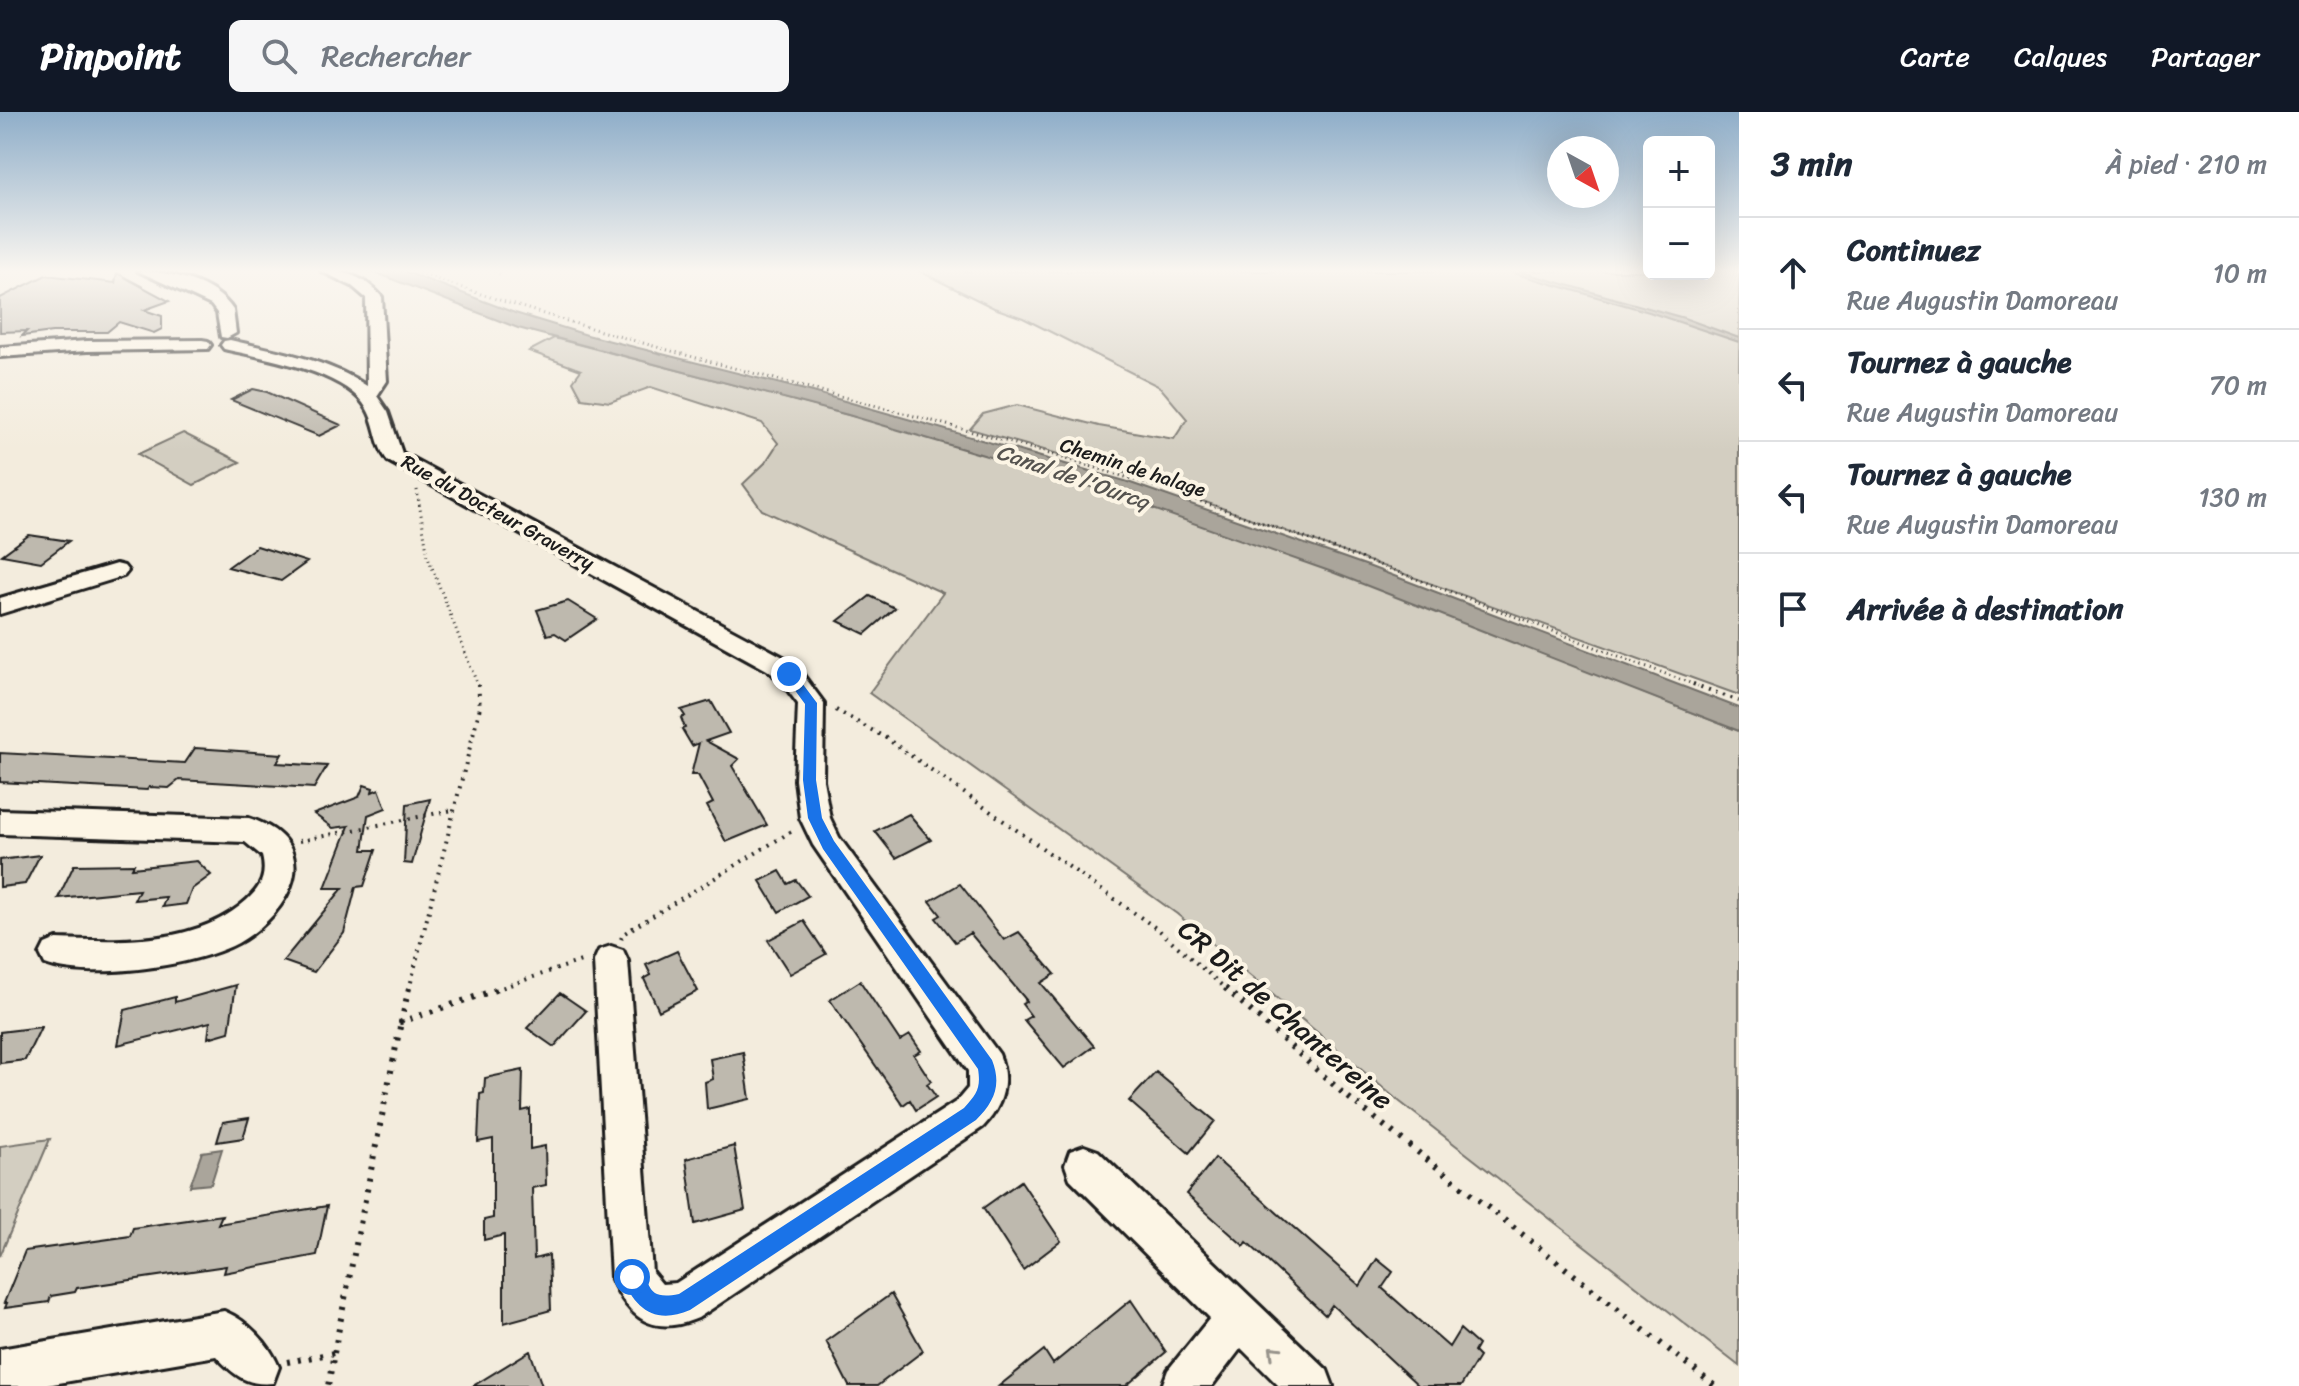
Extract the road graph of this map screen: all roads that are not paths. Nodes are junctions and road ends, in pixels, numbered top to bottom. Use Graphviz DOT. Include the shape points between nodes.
graph roads {
  1 [pos="228,330"];
  2 [pos="376,330"];
  3 [pos="228,339"];
  4 [pos="0,352"];
  5 [pos="367,394"];
  6 [pos="116,571"];
  7 [pos="0,606"];
  8 [pos="0,822"];
  9 [pos="57,954"];
  10 [pos="613,955"];
  11 [pos="1084,1165"];
  12 [pos="1238,1317"];
  13 [pos="257,1367"];
  14 [pos="0,1371"];
  15 [pos="1184,1386"];
  16 [pos="1311,1386"];
  1 -- 3 [label="street"];
  2 -- 5 [label="street" via="378,381"];
  3 -- 4 [label="street" via="209,337 202,345"];
  3 -- 5 [label="street" via="336,375"];
  5 -- 10 [label="street, Rue du Docteur Graverry" via="377,408 390,452 789,674 811,703 809,780 815,818 847,874 986,1066 989,1085 984,1100 683,1303 663,1307 643,1298 632,1277"];
  6 -- 7 [label="street"];
  8 -- 9 [label="street" via="249,830 265,836 274,847 280,874 274,892 223,936 196,946 108,956"];
  11 -- 12 [label="street"];
  12 -- 15 [label="street"];
  16 -- 12 [label="street, one-way"];
  13 -- 14 [label="street" via="224,1333"];
}
